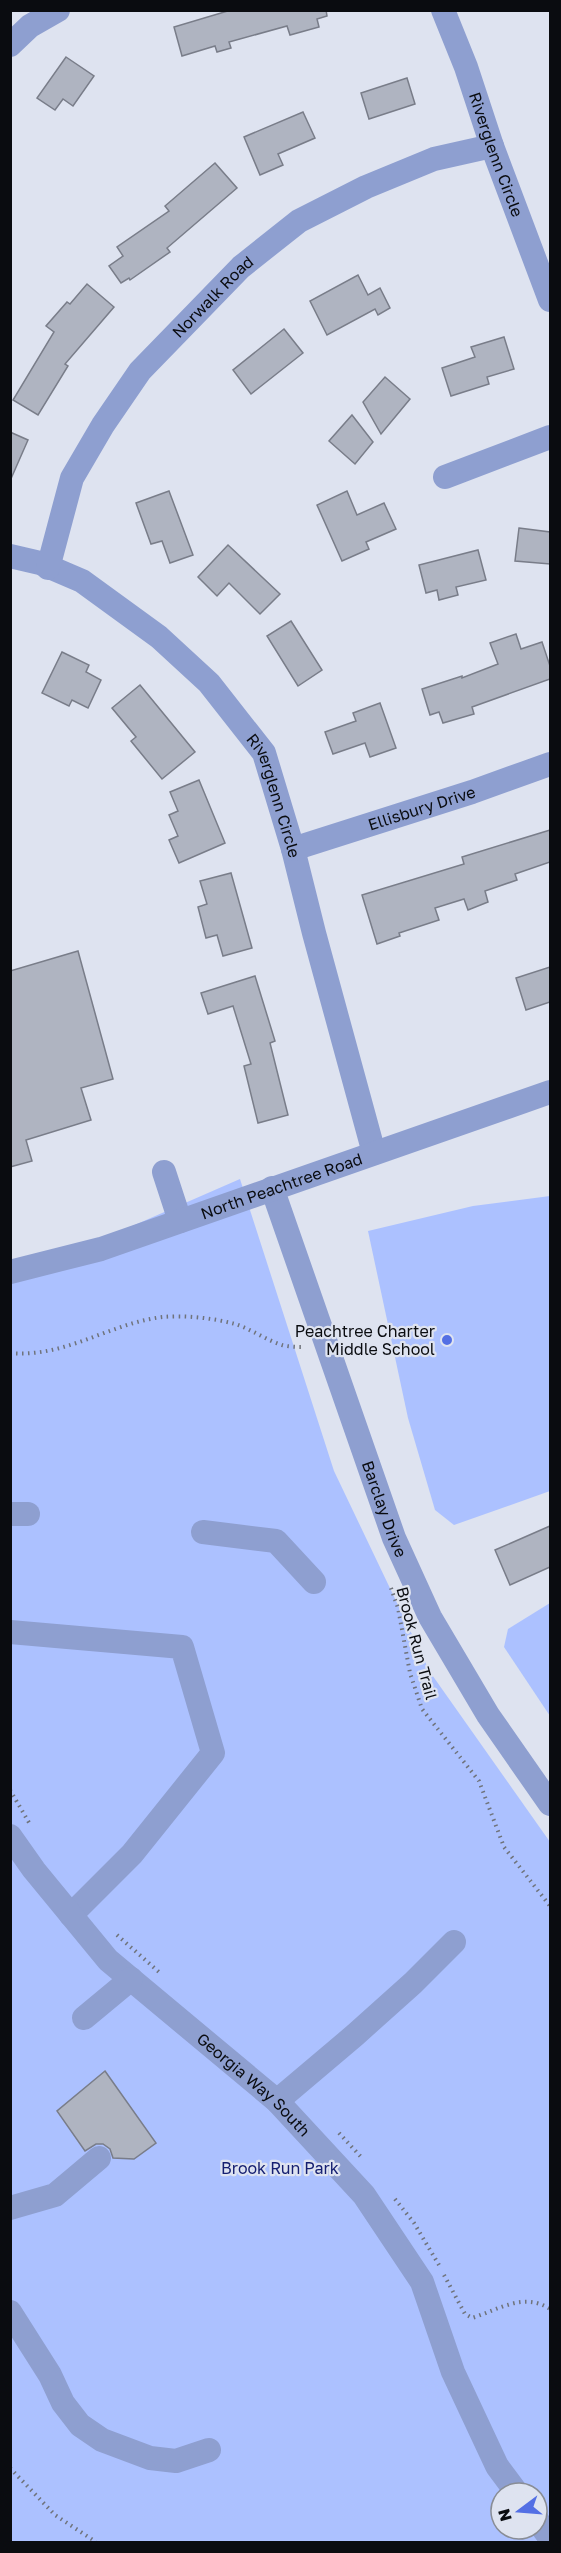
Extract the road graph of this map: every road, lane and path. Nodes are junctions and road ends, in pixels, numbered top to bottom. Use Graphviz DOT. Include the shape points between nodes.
graph roads {
  1 [pos="58,10"];
  2 [pos="443,10"];
  3 [pos="10,45"];
  4 [pos="492,146"];
  5 [pos="550,300"];
  6 [pos="550,437"];
  7 [pos="445,477"];
  8 [pos="10,556"];
  9 [pos="48,568"];
  10 [pos="550,764"];
  11 [pos="293,849"];
  12 [pos="550,1092"];
  13 [pos="374,1152"];
  14 [pos="164,1172"];
  15 [pos="272,1188"];
  16 [pos="180,1221"];
  17 [pos="10,1272"];
  18 [pos="314,1347"];
  19 [pos="10,1353"];
  20 [pos="204,1532"];
  21 [pos="388,1578"];
  22 [pos="314,1582"];
  23 [pos="10,1632"];
  24 [pos="550,1804"];
  25 [pos="10,1836"];
  26 [pos="550,1906"];
  27 [pos="71,1915"];
  28 [pos="454,1942"];
  29 [pos="131,1979"];
  30 [pos="84,2018"];
  31 [pos="277,2100"];
  32 [pos="99,2158"];
  33 [pos="10,2208"];
  34 [pos="10,2312"];
  35 [pos="209,2450"];
  36 [pos="10,2468"];
  37 [pos="508,2481"];
  38 [pos="96,2542"];
  1 -- 3 [label="street" via="30,26"];
  2 -- 4 [label="street, Riverglenn Circle"];
  4 -- 5 [label="street, Riverglenn Circle"];
  4 -- 9 [label="street, Norwalk Road" via="434,159 366,187 299,221 241,267 140,371 103,425 72,478"];
  6 -- 7 [label="street"];
  8 -- 9 [label="street, Riverglenn Circle"];
  9 -- 11 [label="street, Riverglenn Circle" via="82,581 159,637 209,683 264,753"];
  10 -- 11 [label="street, Ellisbury Drive"];
  11 -- 13 [label="street, Riverglenn Circle"];
  12 -- 13 [label="street, North Peachtree Road"];
  13 -- 15 [label="street, North Peachtree Road"];
  14 -- 16 [label="street"];
  15 -- 16 [label="street, North Peachtree Road"];
  15 -- 24 [label="street, Barclay Drive" via="391,1532 430,1617 488,1715"];
  16 -- 17 [label="street, North Peachtree Road" via="101,1249"];
  18 -- 19 [label="path" via="284,1346 236,1324 162,1317 120,1327 51,1352"];
  20 -- 22 [label="street" via="276,1542"];
  21 -- 26 [label="path, Brook Run Trail" via="422,1709 479,1781 504,1847"];
  23 -- 27 [label="street" via="182,1647 213,1753 132,1854"];
  25 -- 27 [label="street, Georgia Way South"];
  27 -- 29 [label="street, Georgia Way South" via="108,1960"];
  28 -- 31 [label="street" via="355,2035"];
  29 -- 30 [label="street"];
  29 -- 31 [label="street, Georgia Way South"];
  31 -- 37 [label="street, Georgia Way South" via="364,2195 422,2282 453,2372 497,2466"];
  32 -- 33 [label="street" via="55,2195"];
  34 -- 35 [label="street" via="80,2425 102,2440 150,2458 176,2461"];
  36 -- 38 [label="path" via="55,2515"];
}
